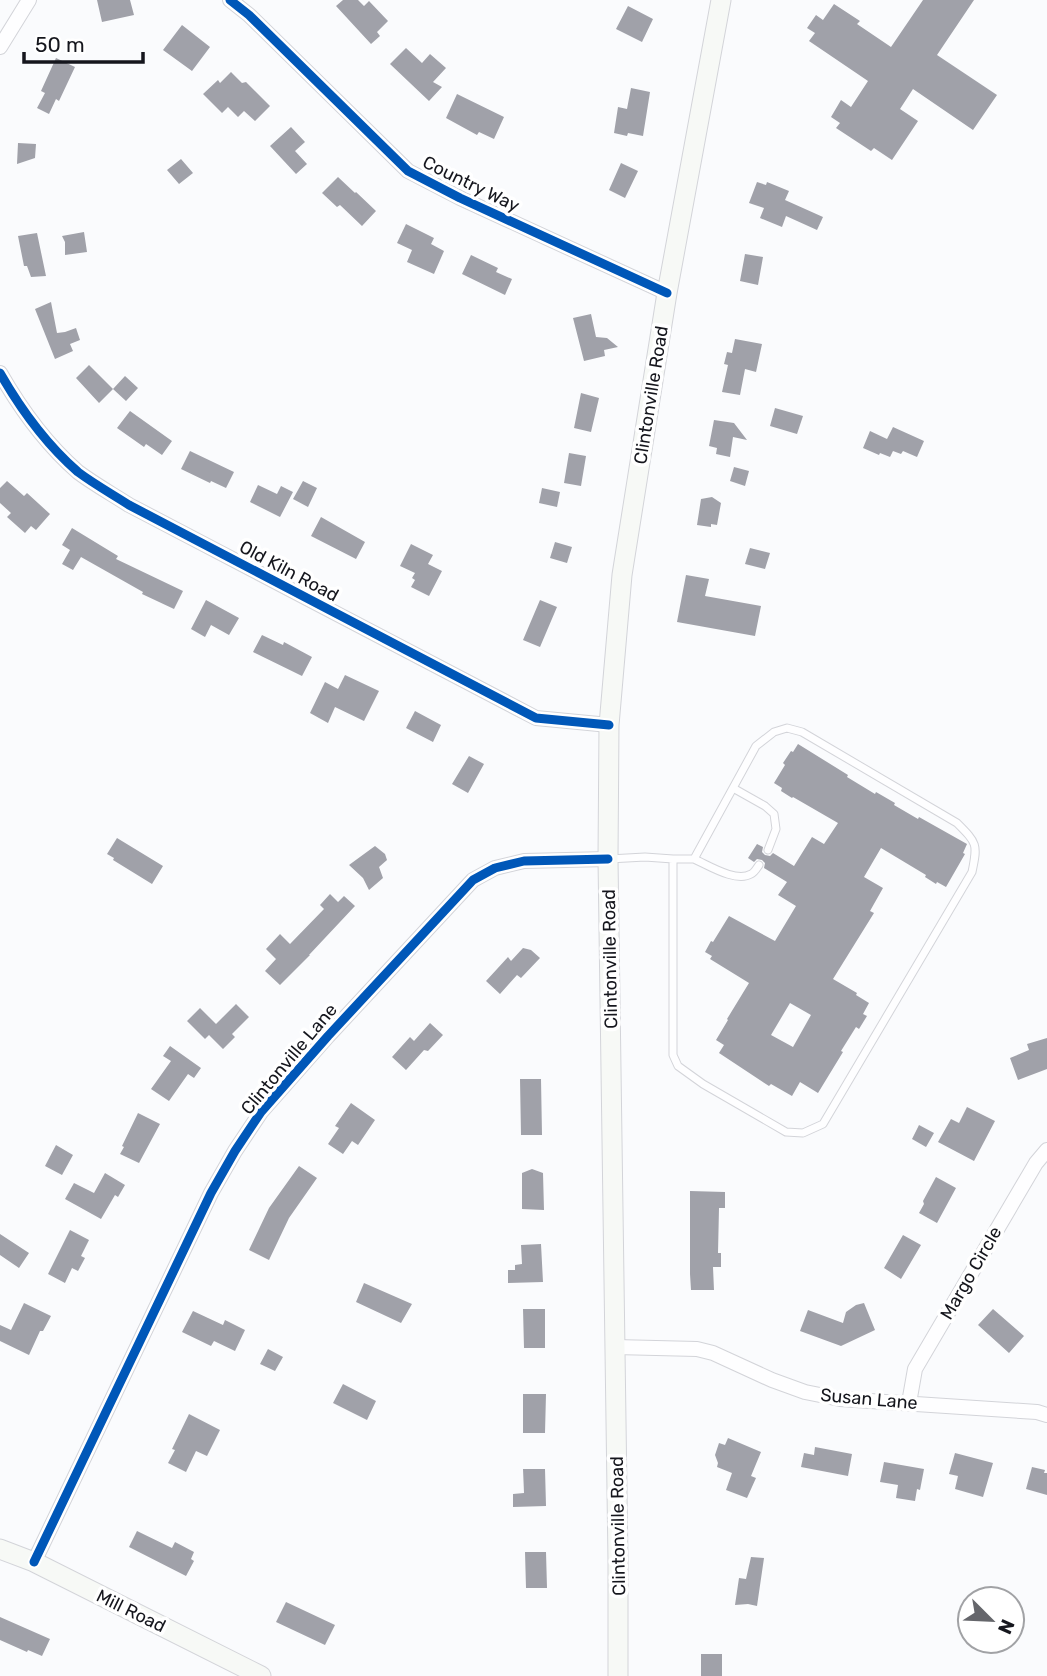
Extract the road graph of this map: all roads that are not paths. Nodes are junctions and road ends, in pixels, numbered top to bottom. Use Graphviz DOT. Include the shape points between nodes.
graph roads {
  1 [pos="29,0"];
  2 [pos="230,0"];
  3 [pos="721,0"];
  4 [pos="0,47"];
  5 [pos="667,293"];
  6 [pos="0,373"];
  7 [pos="609,725"];
  8 [pos="733,788"];
  9 [pos="768,850"];
  10 [pos="608,859"];
  11 [pos="673,859"];
  12 [pos="694,859"];
  13 [pos="759,865"];
  14 [pos="1047,1150"];
  15 [pos="615,1347"];
  16 [pos="909,1403"];
  17 [pos="1047,1415"];
  18 [pos="0,1549"];
  19 [pos="34,1562"];
  20 [pos="261,1676"];
  21 [pos="618,1676"];
  1 -- 4 [label="street"];
  2 -- 5 [label="street, Country Way" via="408,171"];
  3 -- 5 [label="main road, Clintonville Road"];
  5 -- 7 [label="main road, Clintonville Road" via="622,575"];
  6 -- 7 [label="street, Old Kiln Road" via="50,443 79,472 129,505 536,718"];
  7 -- 10 [label="main road, Clintonville Road"];
  8 -- 9 [label="lane" via="774,814 776,829"];
  8 -- 11 [label="lane" via="755,746 787,728 802,732 957,823 973,839 977,851 972,872 823,1124 803,1133 786,1132 678,1066 673,1055"];
  8 -- 12 [label="lane"];
  10 -- 11 [label="lane"];
  10 -- 15 [label="main road, Clintonville Road"];
  10 -- 19 [label="street, Clintonville Lane" via="524,861 495,868 473,880 261,1112 211,1194"];
  11 -- 12 [label="lane"];
  12 -- 13 [label="lane" via="743,877 753,874"];
  14 -- 16 [label="street, Margo Circle" via="1035,1163 915,1369"];
  15 -- 16 [label="street, Susan Lane" via="697,1349 805,1392"];
  15 -- 21 [label="main road, Clintonville Road"];
  16 -- 17 [label="street, Susan Lane"];
  18 -- 19 [label="main road, Mill Road"];
  19 -- 20 [label="main road, Mill Road"];
}
